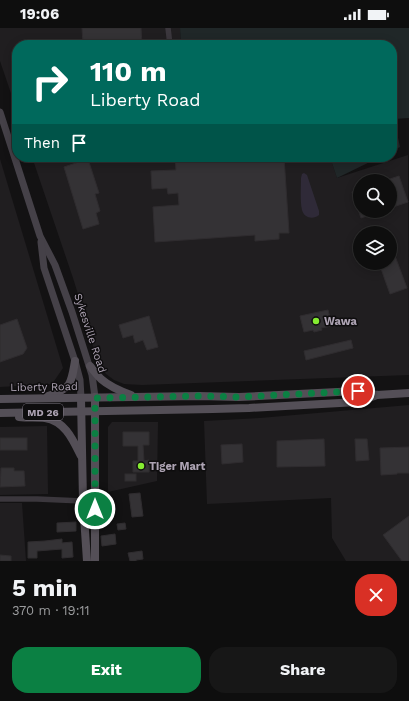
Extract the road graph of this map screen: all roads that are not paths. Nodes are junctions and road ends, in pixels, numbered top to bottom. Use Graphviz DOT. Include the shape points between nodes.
graph roads {
  1 [pos="168,28"];
  2 [pos="169,40"];
  3 [pos="0,112"];
  4 [pos="12,146"];
  5 [pos="17,162"];
  6 [pos="40,236"];
  7 [pos="75,361"];
  8 [pos="90,366"];
  9 [pos="409,393"];
  10 [pos="377,395"];
  11 [pos="135,397"];
  12 [pos="1,398"];
  13 [pos="40,398"];
  14 [pos="81,398"];
  15 [pos="95,398"];
  16 [pos="81,411"];
  17 [pos="95,411"];
  18 [pos="3,413"];
  19 [pos="82,459"];
  20 [pos="0,499"];
  21 [pos="83,501"];
  22 [pos="87,561"];
  23 [pos="95,561"];
  1 -- 2 [label="street"];
  3 -- 4 [label="main road, Sykesville Road"];
  5 -- 6 [label="main road, Sykesville Road"];
  6 -- 7 [label="main road, Sykesville Road" via="44,268"];
  6 -- 8 [label="main road, Sykesville Road" via="55,265"];
  7 -- 13 [label="main road" via="69,386 58,393"];
  7 -- 14 [label="main road, Sykesville Road"];
  8 -- 11 [label="main road" via="109,385"];
  8 -- 15 [label="main road, Sykesville Road"];
  9 -- 10 [label="main road, Liberty Road / MD 26"];
  10 -- 11 [label="main road, Liberty Road / MD 26" via="358,391 239,397"];
  10 -- 17 [label="main road, Liberty Road / MD 26" via="358,402 213,409"];
  11 -- 15 [label="main road, Liberty Road / MD 26"];
  12 -- 13 [label="main road, Liberty Road / MD 26"];
  13 -- 14 [label="main road, Liberty Road / MD 26"];
  14 -- 15 [label="main road, Liberty Road / MD 26"];
  14 -- 16 [label="main road, Sykesville Road"];
  15 -- 17 [label="main road, Sykesville Road"];
  16 -- 17 [label="main road, Liberty Road / MD 26"];
  16 -- 18 [label="main road, Liberty Road / MD 26"];
  16 -- 19 [label="main road, Sykesville Road"];
  17 -- 23 [label="main road, Sykesville Road"];
  18 -- 19 [label="main road" via="20,418 45,418 60,425 71,437"];
  19 -- 21 [label="main road, Sykesville Road"];
  20 -- 21 [label="street"];
  21 -- 22 [label="main road, Sykesville Road"];
}
